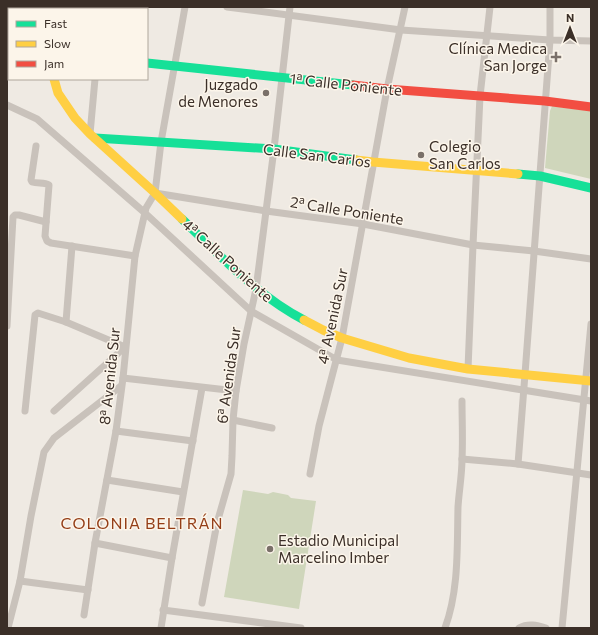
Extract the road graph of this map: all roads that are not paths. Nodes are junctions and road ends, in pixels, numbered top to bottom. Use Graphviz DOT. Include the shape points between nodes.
graph roads {
  1 [pos="185,7"];
  2 [pos="227,7"];
  3 [pos="290,7"];
  4 [pos="405,7"];
  5 [pos="490,7"];
  6 [pos="550,7"];
  7 [pos="289,15"];
  8 [pos="401,30"];
  9 [pos="487,36"];
  10 [pos="550,40"];
  11 [pos="591,41"];
  12 [pos="148,63"];
  13 [pos="174,66"];
  14 [pos="282,78"];
  15 [pos="54,80"];
  16 [pos="95,80"];
  17 [pos="387,89"];
  18 [pos="480,96"];
  19 [pos="545,101"];
  20 [pos="7,105"];
  21 [pos="591,107"];
  22 [pos="92,136"];
  23 [pos="161,142"];
  24 [pos="36,146"];
  25 [pos="274,149"];
  26 [pos="373,162"];
  27 [pos="476,171"];
  28 [pos="540,176"];
  29 [pos="591,188"];
  30 [pos="155,193"];
  31 [pos="266,211"];
  32 [pos="145,212"];
  33 [pos="46,222"];
  34 [pos="363,224"];
  35 [pos="473,245"];
  36 [pos="72,246"];
  37 [pos="534,252"];
  38 [pos="135,256"];
  39 [pos="591,259"];
  40 [pos="9,267"];
  41 [pos="256,289"];
  42 [pos="251,310"];
  43 [pos="66,322"];
  44 [pos="591,324"];
  45 [pos="7,326"];
  46 [pos="342,338"];
  47 [pos="126,347"];
  48 [pos="336,360"];
  49 [pos="468,369"];
  50 [pos="525,374"];
  51 [pos="123,378"];
  52 [pos="588,381"];
  53 [pos="122,386"];
  54 [pos="202,388"];
  55 [pos="524,390"];
  56 [pos="236,391"];
  57 [pos="588,400"];
  58 [pos="462,401"];
  59 [pos="25,411"];
  60 [pos="54,411"];
  61 [pos="233,420"];
  62 [pos="272,428"];
  63 [pos="116,431"];
  64 [pos="193,441"];
  65 [pos="462,459"];
  66 [pos="518,464"];
  67 [pos="577,473"];
  68 [pos="310,474"];
  69 [pos="591,475"];
  70 [pos="107,480"];
  71 [pos="184,492"];
  72 [pos="94,542"];
  73 [pos="172,558"];
  74 [pos="20,581"];
  75 [pos="88,590"];
  76 [pos="202,603"];
  77 [pos="163,610"];
  78 [pos="84,615"];
  79 [pos="284,627"];
  80 [pos="8,628"];
  81 [pos="161,628"];
  82 [pos="301,628"];
  83 [pos="445,628"];
  84 [pos="519,628"];
  85 [pos="546,628"];
  86 [pos="562,628"];
  1 -- 13 [label="street, 8ª Avenida Sur"];
  2 -- 7 [label="street"];
  3 -- 7 [label="street, 6ª Avenida Sur"];
  4 -- 8 [label="street, 4ª Avenida Sur"];
  5 -- 9 [label="street"];
  6 -- 10 [label="street"];
  7 -- 8 [label="street"];
  7 -- 14 [label="street, 6ª Avenida Sur"];
  8 -- 9 [label="street"];
  8 -- 17 [label="street, 4ª Avenida Sur"];
  9 -- 10 [label="street"];
  9 -- 18 [label="street"];
  10 -- 11 [label="street"];
  10 -- 19 [label="street"];
  12 -- 13 [label="main road, 1ª Calle Poniente"];
  13 -- 14 [label="main road, 1ª Calle Poniente"];
  13 -- 23 [label="street, 8ª Avenida Sur"];
  14 -- 17 [label="main road, 1ª Calle Poniente"];
  14 -- 25 [label="street, 6ª Avenida Sur"];
  15 -- 22 [label="main road, 4ª Calle Poniente" via="66,106"];
  16 -- 22 [label="street"];
  17 -- 18 [label="main road, 1ª Calle Poniente"];
  17 -- 26 [label="street, 4ª Avenida Sur"];
  18 -- 19 [label="main road, 1ª Calle Poniente"];
  18 -- 27 [label="street"];
  19 -- 21 [label="main road, 1ª Calle Poniente"];
  19 -- 28 [label="street"];
  20 -- 32 [label="street" via="38,119"];
  22 -- 23 [label="main road, Calle San Carlos"];
  22 -- 30 [label="main road, 4ª Calle Poniente"];
  23 -- 25 [label="main road, Calle San Carlos"];
  23 -- 30 [label="street, 8ª Avenida Sur"];
  24 -- 33 [label="street" via="32,182 49,185"];
  25 -- 26 [label="main road, Calle San Carlos"];
  25 -- 31 [label="street, 6ª Avenida Sur"];
  26 -- 27 [label="main road, Calle San Carlos"];
  26 -- 34 [label="street, 4ª Avenida Sur"];
  27 -- 28 [label="main road, Calle San Carlos"];
  27 -- 35 [label="street"];
  28 -- 29 [label="main road, Calle San Carlos"];
  28 -- 37 [label="street"];
  30 -- 31 [label="street, 2ª Calle Poniente"];
  30 -- 32 [label="street, 8ª Avenida Sur"];
  30 -- 41 [label="main road, 4ª Calle Poniente"];
  31 -- 34 [label="street, 2ª Calle Poniente"];
  31 -- 41 [label="street, 6ª Avenida Sur"];
  32 -- 38 [label="street, 8ª Avenida Sur"];
  32 -- 42 [label="street"];
  33 -- 36 [label="street" via="47,241"];
  33 -- 40 [label="street" via="19,214 13,217"];
  34 -- 35 [label="street, 2ª Calle Poniente"];
  34 -- 46 [label="street, 4ª Avenida Sur"];
  35 -- 37 [label="street, 2ª Calle Poniente"];
  35 -- 49 [label="street"];
  36 -- 38 [label="street"];
  36 -- 43 [label="street"];
  37 -- 39 [label="street, 2ª Calle Poniente"];
  37 -- 50 [label="street"];
  38 -- 47 [label="street, 8ª Avenida Sur"];
  40 -- 45 [label="street"];
  41 -- 42 [label="street, 6ª Avenida Sur"];
  41 -- 46 [label="main road, 4ª Calle Poniente" via="292,314"];
  42 -- 48 [label="street"];
  42 -- 56 [label="street, 6ª Avenida Sur"];
  43 -- 47 [label="street"];
  43 -- 59 [label="street" via="38,313 35,315"];
  44 -- 52 [label="street"];
  46 -- 48 [label="street, 4ª Avenida Sur"];
  46 -- 49 [label="main road, 4ª Calle Poniente" via="409,358"];
  47 -- 51 [label="street, 8ª Avenida Sur"];
  47 -- 60 [label="street"];
  48 -- 55 [label="street"];
  48 -- 68 [label="street, 4ª Avenida Sur"];
  49 -- 50 [label="main road, 4ª Calle Poniente"];
  50 -- 52 [label="main road, 4ª Calle Poniente"];
  50 -- 55 [label="street"];
  51 -- 53 [label="street, 8ª Avenida Sur"];
  51 -- 54 [label="street"];
  52 -- 57 [label="street"];
  53 -- 63 [label="street, 8ª Avenida Sur"];
  53 -- 74 [label="street" via="54,438 44,452"];
  54 -- 56 [label="street"];
  54 -- 64 [label="street"];
  55 -- 57 [label="street"];
  55 -- 66 [label="street"];
  56 -- 61 [label="street, 6ª Avenida Sur"];
  57 -- 67 [label="street"];
  58 -- 65 [label="street"];
  61 -- 62 [label="street"];
  61 -- 76 [label="street, 6ª Avenida Sur" via="231,474 217,523"];
  63 -- 64 [label="street"];
  63 -- 70 [label="street, 8ª Avenida Sur"];
  64 -- 71 [label="street"];
  65 -- 66 [label="street"];
  65 -- 83 [label="street" via="455,593"];
  66 -- 67 [label="street"];
  67 -- 69 [label="street"];
  67 -- 86 [label="street"];
  70 -- 71 [label="street"];
  70 -- 72 [label="street, 8ª Avenida Sur"];
  71 -- 73 [label="street"];
  72 -- 73 [label="street"];
  72 -- 75 [label="street, 8ª Avenida Sur"];
  73 -- 77 [label="street"];
  74 -- 75 [label="street"];
  74 -- 80 [label="street"];
  75 -- 78 [label="street, 8ª Avenida Sur"];
  77 -- 79 [label="street"];
  77 -- 81 [label="street"];
  79 -- 82 [label="street"];
  84 -- 85 [label="street" via="532,624"];
}
